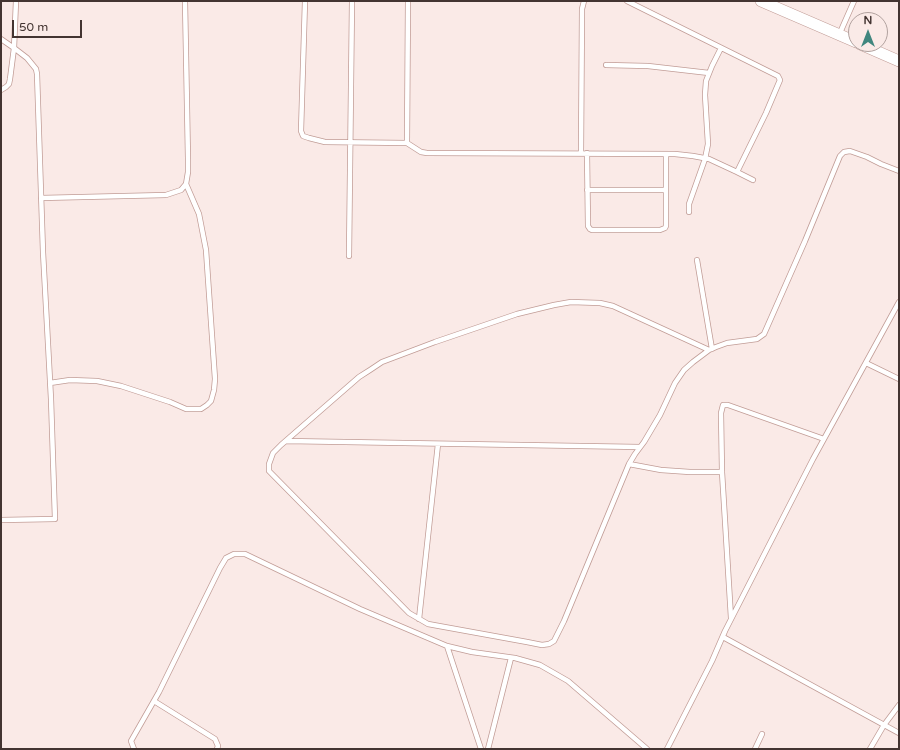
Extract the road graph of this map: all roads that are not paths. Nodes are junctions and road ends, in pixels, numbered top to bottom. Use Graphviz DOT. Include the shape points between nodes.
graph roads {
  1 [pos="16,1"];
  2 [pos="185,1"];
  3 [pos="305,1"];
  4 [pos="352,1"];
  5 [pos="408,1"];
  6 [pos="584,1"];
  7 [pos="627,1"];
  8 [pos="761,1"];
  9 [pos="854,1"];
  10 [pos="839,35"];
  11 [pos="1,39"];
  12 [pos="848,39"];
  13 [pos="14,48"];
  14 [pos="721,48"];
  15 [pos="878,52"];
  16 [pos="899,61"];
  17 [pos="606,65"];
  18 [pos="709,73"];
  19 [pos="1,90"];
  20 [pos="351,142"];
  21 [pos="407,143"];
  22 [pos="584,153"];
  23 [pos="666,154"];
  24 [pos="705,159"];
  25 [pos="899,171"];
  26 [pos="738,172"];
  27 [pos="753,180"];
  28 [pos="186,184"];
  29 [pos="587,190"];
  30 [pos="666,190"];
  31 [pos="41,198"];
  32 [pos="688,212"];
  33 [pos="349,256"];
  34 [pos="697,260"];
  35 [pos="899,302"];
  36 [pos="893,314"];
  37 [pos="899,317"];
  38 [pos="710,349"];
  39 [pos="866,363"];
  40 [pos="899,379"];
  41 [pos="50,383"];
  42 [pos="824,439"];
  43 [pos="286,441"];
  44 [pos="438,444"];
  45 [pos="640,447"];
  46 [pos="629,464"];
  47 [pos="722,472"];
  48 [pos="1,520"];
  49 [pos="419,619"];
  50 [pos="732,620"];
  51 [pos="723,637"];
  52 [pos="447,646"];
  53 [pos="511,658"];
  54 [pos="154,701"];
  55 [pos="899,705"];
  56 [pos="884,725"];
  57 [pos="899,733"];
  58 [pos="762,734"];
  59 [pos="134,749"];
  60 [pos="217,749"];
  61 [pos="481,749"];
  62 [pos="488,749"];
  63 [pos="648,749"];
  64 [pos="667,749"];
  65 [pos="755,749"];
  66 [pos="870,749"];
  1 -- 13 [label="lane"];
  2 -- 28 [label="lane" via="188,159"];
  3 -- 20 [label="lane" via="301,131 303,136 324,142"];
  4 -- 20 [label="lane"];
  5 -- 21 [label="lane"];
  6 -- 22 [label="lane"];
  7 -- 14 [label="lane"];
  8 -- 10 [label="street"];
  9 -- 10 [label="lane"];
  10 -- 12 [label="street"];
  11 -- 13 [label="lane"];
  13 -- 19 [label="lane" via="9,84"];
  13 -- 31 [label="lane" via="30,62 37,74"];
  14 -- 18 [label="lane"];
  14 -- 26 [label="lane" via="778,76 780,80"];
  15 -- 16 [label="street"];
  17 -- 18 [label="lane" via="648,66"];
  18 -- 24 [label="lane" via="705,95 708,144"];
  20 -- 21 [label="lane"];
  20 -- 33 [label="lane"];
  21 -- 22 [label="lane" via="427,153"];
  22 -- 23 [label="lane"];
  22 -- 29 [label="lane"];
  23 -- 24 [label="lane"];
  23 -- 30 [label="lane"];
  24 -- 26 [label="lane"];
  24 -- 32 [label="lane" via="688,204"];
  25 -- 38 [label="lane" via="850,151 844,152 840,156 764,334 756,339 727,343"];
  26 -- 27 [label="lane"];
  28 -- 31 [label="lane" via="181,190 166,195"];
  28 -- 41 [label="lane" via="199,214 206,250 215,379 211,400 201,409 186,409 127,388 97,381 70,380"];
  29 -- 30 [label="lane"];
  29 -- 30 [label="lane" via="590,229 660,230 666,226"];
  31 -- 41 [label="lane"];
  34 -- 38 [label="lane"];
  35 -- 36 [label="lane"];
  36 -- 37 [label="lane"];
  36 -- 39 [label="lane"];
  38 -- 43 [label="lane" via="613,306 586,302 554,304 460,332 382,362 359,377"];
  38 -- 45 [label="lane" via="684,370"];
  39 -- 40 [label="lane"];
  39 -- 42 [label="lane"];
  41 -- 48 [label="lane" via="55,519"];
  42 -- 47 [label="lane" via="723,405"];
  42 -- 50 [label="lane"];
  43 -- 44 [label="lane"];
  43 -- 49 [label="lane" via="273,453 269,471 409,613"];
  44 -- 45 [label="lane"];
  44 -- 49 [label="lane"];
  45 -- 46 [label="lane"];
  46 -- 47 [label="lane" via="660,470"];
  46 -- 49 [label="lane" via="554,641 542,645 428,624"];
  47 -- 50 [label="lane"];
  50 -- 51 [label="lane"];
  51 -- 56 [label="lane"];
  51 -- 64 [label="lane"];
  52 -- 53 [label="lane"];
  52 -- 54 [label="lane" via="360,609 245,554 234,554 226,558 220,568"];
  52 -- 61 [label="lane"];
  53 -- 62 [label="lane"];
  53 -- 63 [label="lane" via="540,665 568,680"];
  54 -- 59 [label="lane" via="131,741"];
  54 -- 60 [label="lane" via="215,739"];
  55 -- 56 [label="lane"];
  56 -- 57 [label="lane"];
  56 -- 66 [label="lane"];
  58 -- 65 [label="lane"];
}
